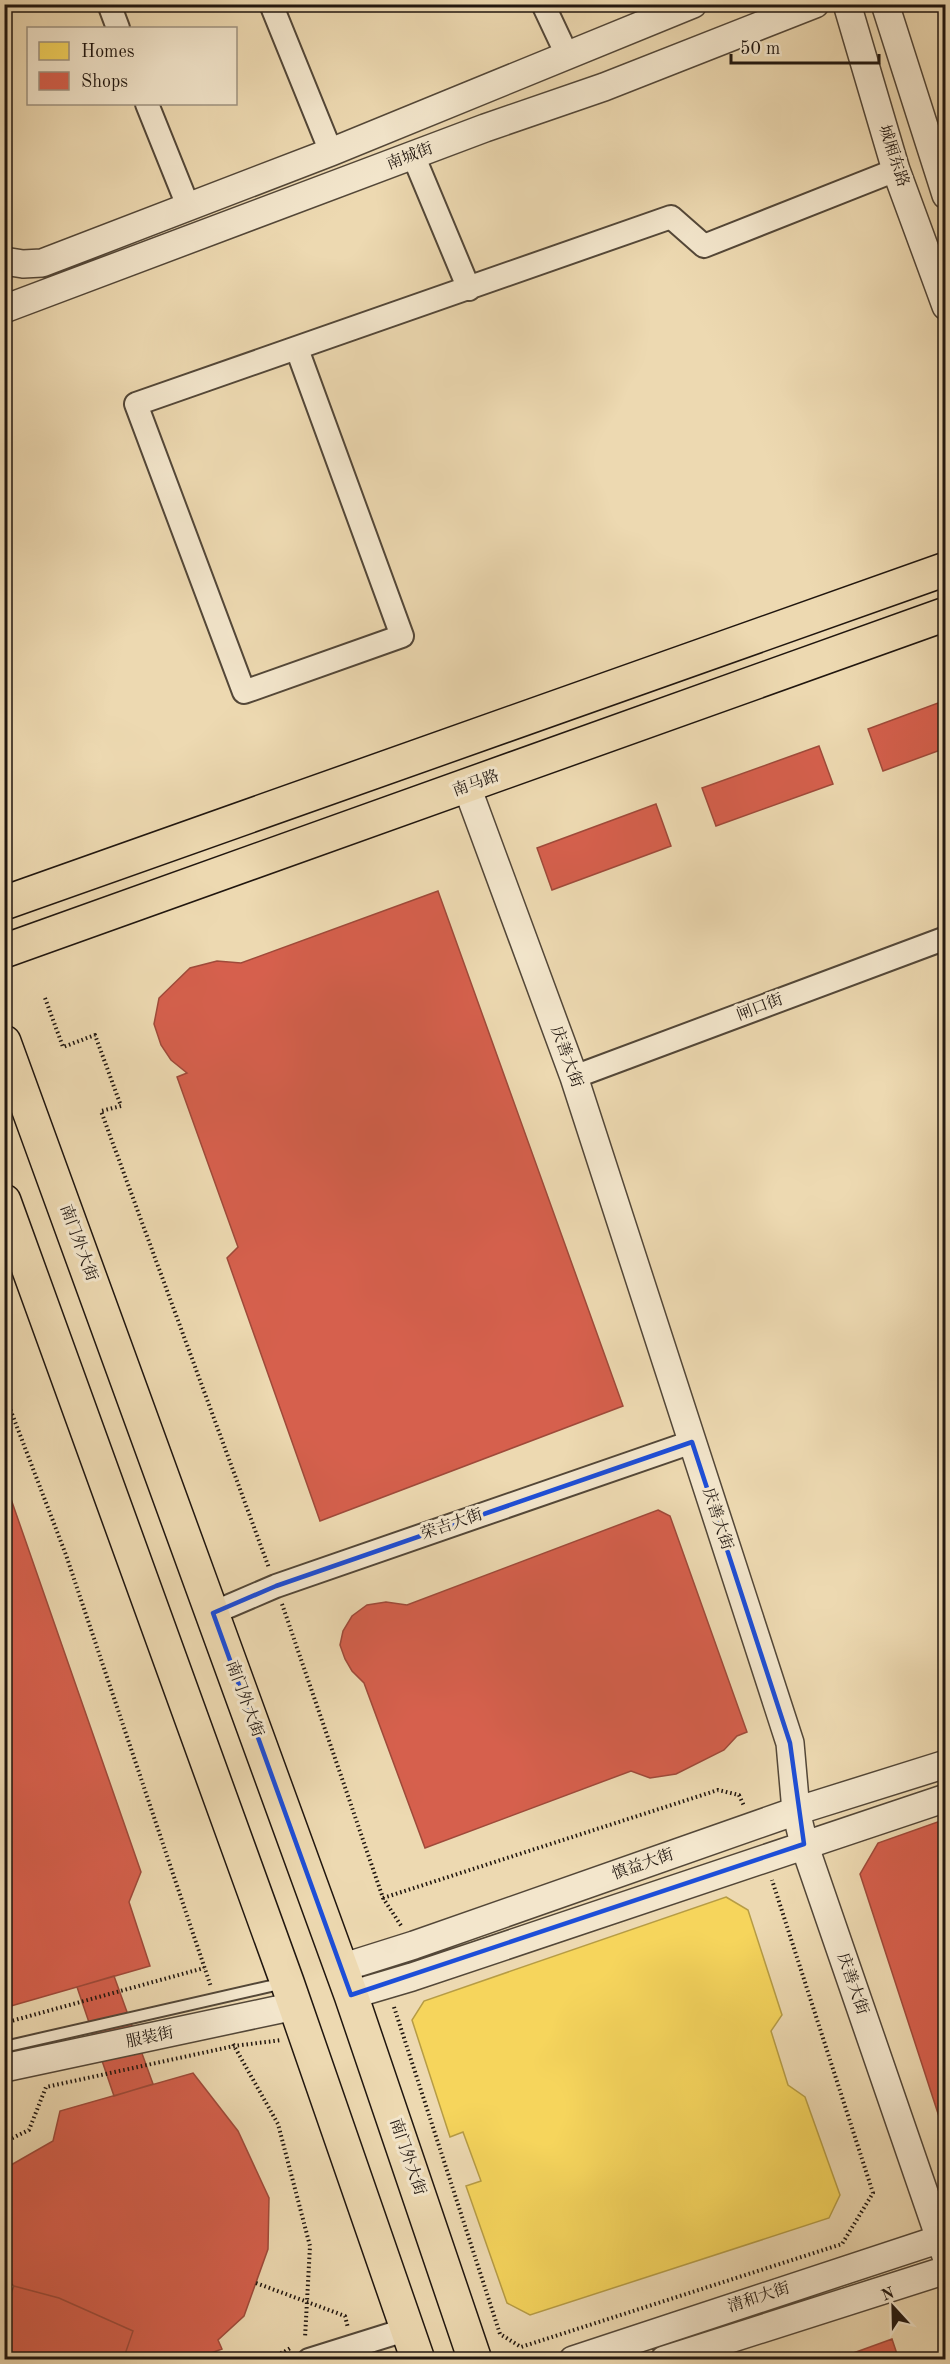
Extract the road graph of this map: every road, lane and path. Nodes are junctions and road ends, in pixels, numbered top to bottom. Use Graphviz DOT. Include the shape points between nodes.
graph roads {
  1 [pos="109,4"];
  2 [pos="271,4"];
  3 [pos="543,4"];
  4 [pos="693,4"];
  5 [pos="815,4"];
  6 [pos="847,4"];
  7 [pos="885,4"];
  8 [pos="118,27"];
  9 [pos="567,55"];
  10 [pos="147,105"];
  11 [pos="331,152"];
  12 [pos="413,155"];
  13 [pos="896,170"];
  14 [pos="945,195"];
  15 [pos="188,206"];
  16 [pos="4,261"];
  17 [pos="469,289"];
  18 [pos="945,306"];
  19 [pos="4,309"];
  20 [pos="297,349"];
  21 [pos="945,569"];
  22 [pos="945,614"];
  23 [pos="467,787"];
  24 [pos="4,903"];
  25 [pos="945,938"];
  26 [pos="4,951"];
  27 [pos="45,998"];
  28 [pos="4,1042"];
  29 [pos="574,1077"];
  30 [pos="4,1201"];
  31 [pos="4,1393"];
  32 [pos="692,1442"];
  33 [pos="276,1586"];
  34 [pos="213,1613"];
  35 [pos="945,1764"];
  36 [pos="945,1798"];
  37 [pos="796,1811"];
  38 [pos="753,1827"];
  39 [pos="804,1844"];
  40 [pos="764,1858"];
  41 [pos="383,1898"];
  42 [pos="414,1945"];
  43 [pos="204,1968"];
  44 [pos="411,1977"];
  45 [pos="291,1994"];
  46 [pos="351,1995"];
  47 [pos="394,2007"];
  48 [pos="4,2023"];
  49 [pos="224,2023"];
  50 [pos="306,2037"];
  51 [pos="4,2047"];
  52 [pos="4,2068"];
  53 [pos="4,2142"];
  54 [pos="943,2244"];
  55 [pos="945,2270"];
  56 [pos="256,2283"];
  57 [pos="308,2302"];
  58 [pos="413,2344"];
  59 [pos="353,2346"];
  60 [pos="259,2360"];
  61 [pos="309,2360"];
  62 [pos="475,2360"];
  63 [pos="573,2360"];
  64 [pos="664,2360"];
  1 -- 8 [label="street"];
  2 -- 11 [label="street"];
  3 -- 9 [label="street"];
  4 -- 9 [label="street"];
  5 -- 12 [label="street, 南城街" via="604,87"];
  6 -- 13 [label="street, 城厢东路"];
  7 -- 14 [label="street"];
  9 -- 11 [label="street"];
  10 -- 15 [label="street"];
  11 -- 15 [label="street"];
  12 -- 17 [label="street"];
  12 -- 19 [label="street, 南城街"];
  13 -- 17 [label="street" via="704,246 671,217"];
  13 -- 18 [label="street, 城厢东路"];
  15 -- 16 [label="street" via="42,263"];
  17 -- 20 [label="street"];
  20 -- 20 [label="street" via="402,636 244,692 136,404"];
  21 -- 24 [label="main road"];
  22 -- 23 [label="main road, 南马路"];
  23 -- 26 [label="main road, 南马路"];
  23 -- 29 [label="street, 庆善大街"];
  25 -- 29 [label="street, 闸口街"];
  27 -- 33 [label="path" via="63,1047 95,1035 121,1106 101,1111"];
  28 -- 34 [label="main road, 南门外大街"];
  29 -- 32 [label="street, 庆善大街"];
  30 -- 45 [label="main road"];
  31 -- 43 [label="path" via="66,1555"];
  32 -- 33 [label="street, 荣吉大街"];
  32 -- 37 [label="street, 庆善大街" via="790,1743"];
  33 -- 34 [label="street, 荣吉大街"];
  33 -- 41 [label="path"];
  34 -- 46 [label="main road, 南门外大街"];
  35 -- 37 [label="street, 慎益大街"];
  36 -- 39 [label="street, 慎益大街"];
  37 -- 38 [label="street, 慎益大街"];
  37 -- 39 [label="street, 庆善大街"];
  38 -- 41 [label="path" via="739,1794 718,1790"];
  38 -- 42 [label="street, 慎益大街"];
  39 -- 40 [label="street, 慎益大街"];
  39 -- 54 [label="street, 庆善大街"];
  40 -- 44 [label="street, 慎益大街"];
  40 -- 47 [label="path" via="873,2193 842,2244 521,2347 500,2334"];
  41 -- 42 [label="path"];
  42 -- 46 [label="street, 慎益大街"];
  43 -- 48 [label="path"];
  43 -- 49 [label="path"];
  44 -- 46 [label="street, 慎益大街"];
  44 -- 47 [label="path"];
  45 -- 49 [label="street, 服装街"];
  45 -- 50 [label="main road"];
  46 -- 47 [label="path"];
  46 -- 62 [label="main road, 南门外大街"];
  49 -- 50 [label="path"];
  49 -- 51 [label="lane"];
  49 -- 52 [label="street, 服装街"];
  49 -- 53 [label="path" via="46,2087 29,2130"];
  49 -- 57 [label="path" via="278,2124 310,2246"];
  50 -- 58 [label="main road"];
  54 -- 63 [label="street, 清和大街"];
  55 -- 64 [label="street, 清和大街"];
  56 -- 57 [label="path"];
  57 -- 59 [label="path" via="345,2316"];
  57 -- 60 [label="path" via="307,2337 284,2352"];
  58 -- 59 [label="street"];
  59 -- 61 [label="street"];
}
